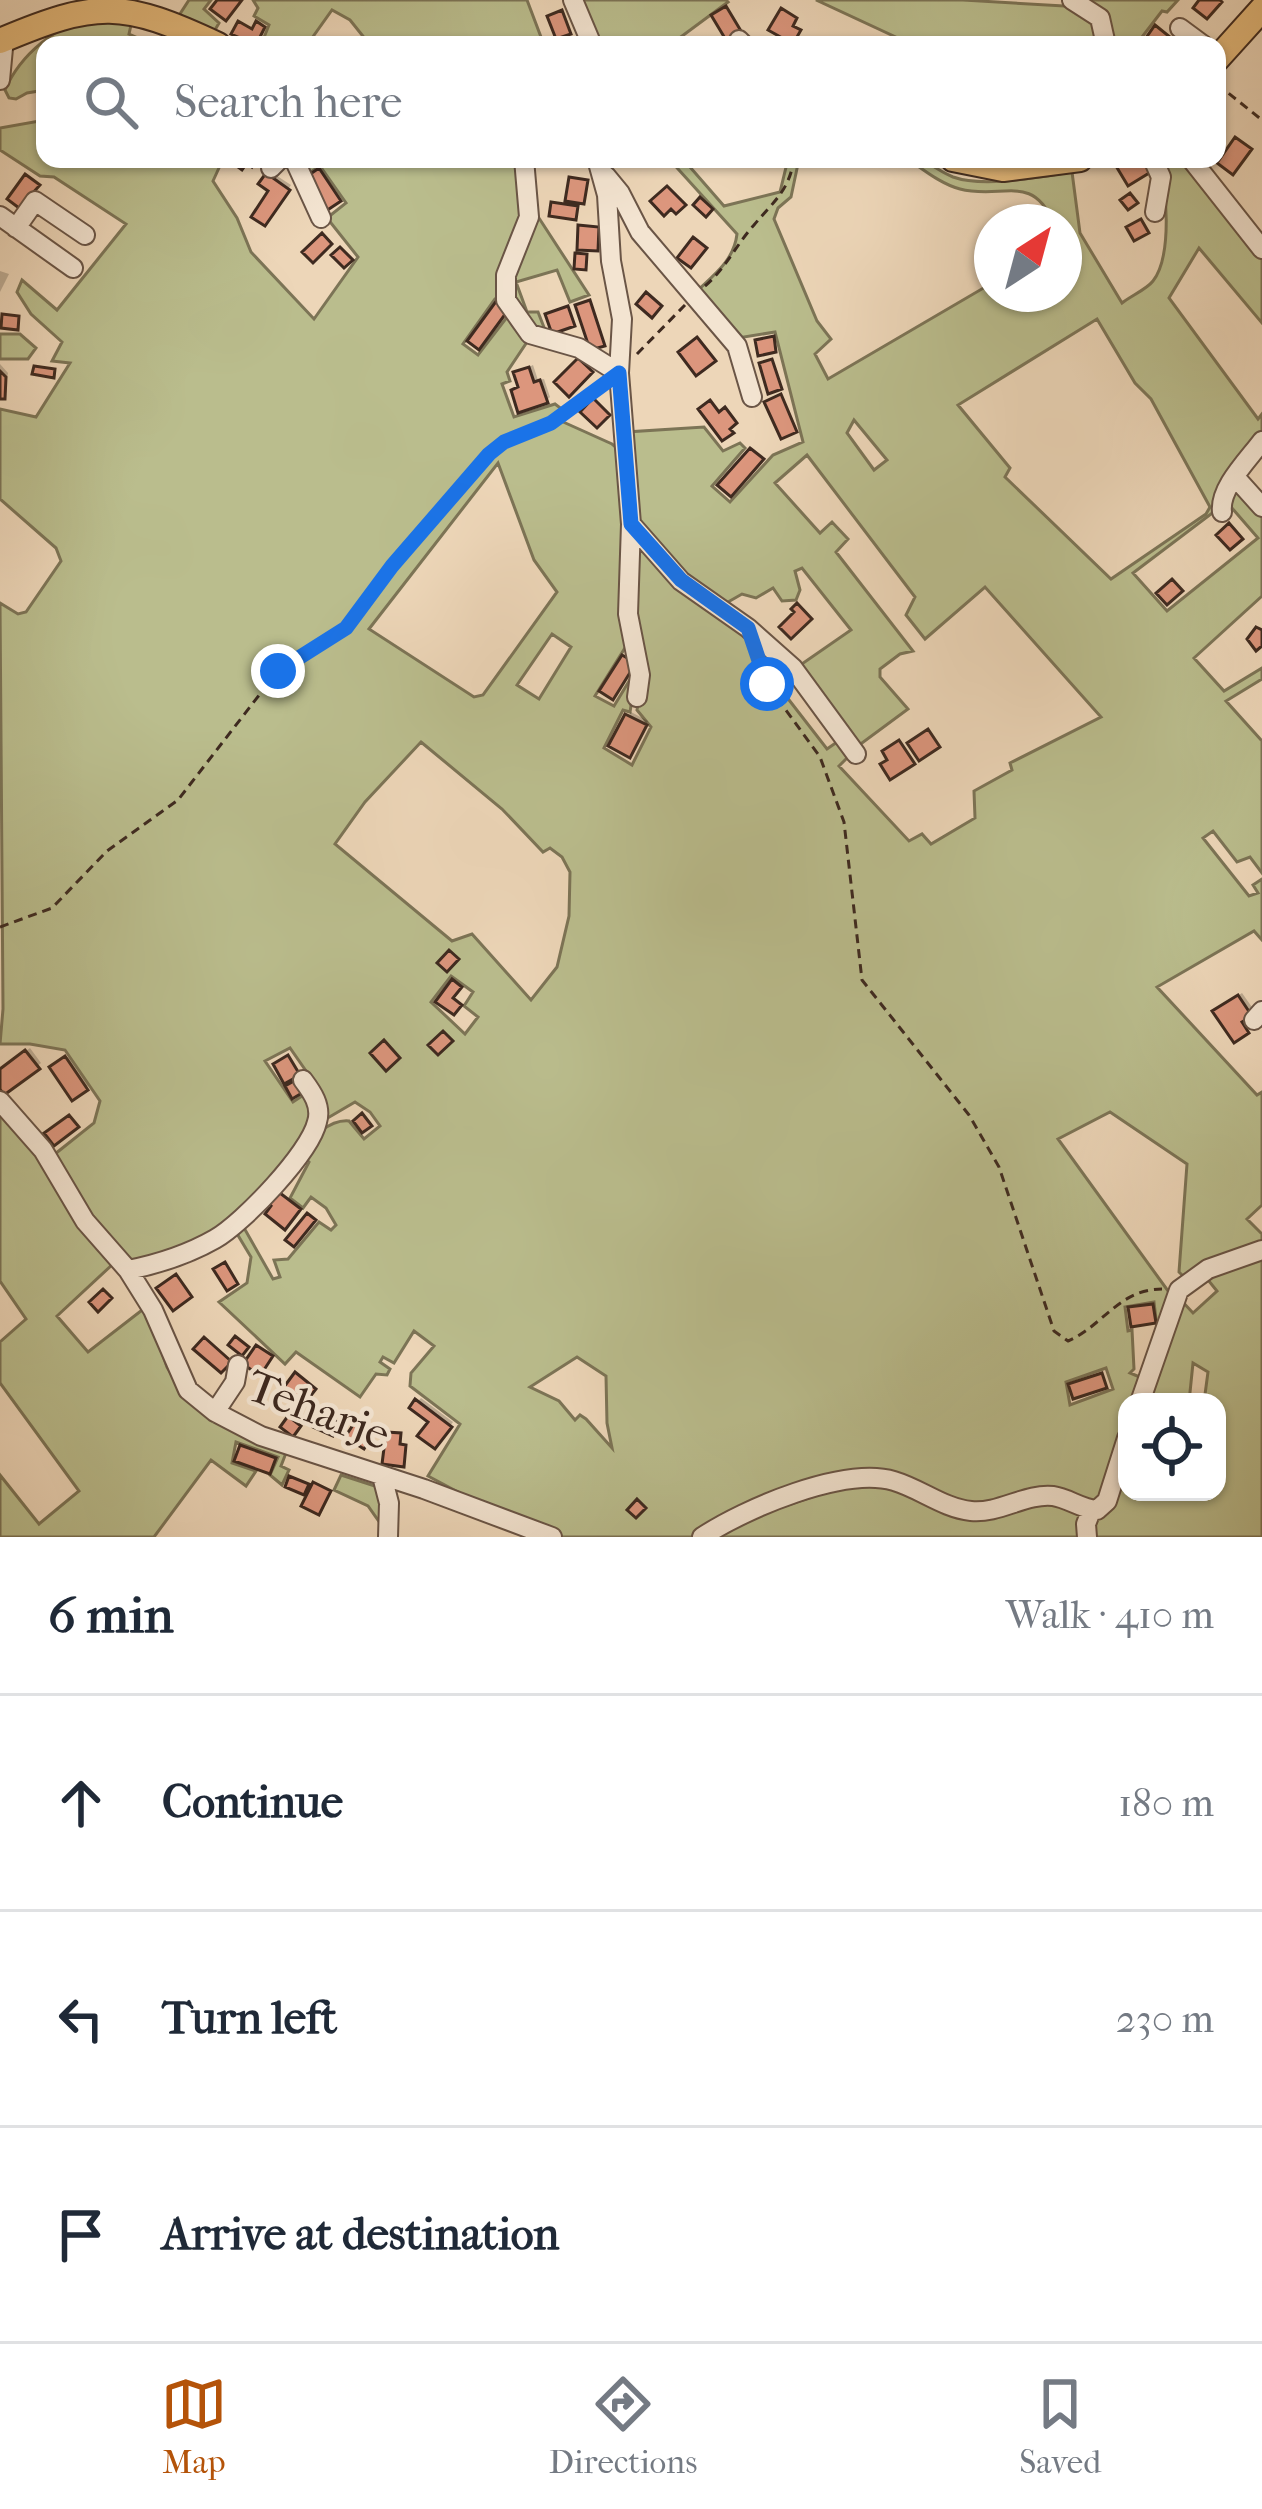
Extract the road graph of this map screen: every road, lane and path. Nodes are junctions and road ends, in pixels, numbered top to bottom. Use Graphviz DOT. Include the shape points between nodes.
graph roads {
  1 [pos="574,0"];
  2 [pos="1072,0"];
  3 [pos="116,2"];
  4 [pos="66,5"];
  5 [pos="1262,10"];
  6 [pos="1180,28"];
  7 [pos="199,36"];
  8 [pos="588,36"];
  9 [pos="1104,36"];
  10 [pos="1190,36"];
  11 [pos="2,39"];
  12 [pos="1226,43"];
  13 [pos="0,80"];
  14 [pos="1226,92"];
  15 [pos="1262,120"];
  16 [pos="298,168"];
  17 [pos="525,168"];
  18 [pos="599,168"];
  19 [pos="601,168"];
  20 [pos="792,168"];
  21 [pos="1157,168"];
  22 [pos="1198,168"];
  23 [pos="1155,212"];
  24 [pos="321,218"];
  25 [pos="8,222"];
  26 [pos="85,235"];
  27 [pos="1262,249"];
  28 [pos="73,268"];
  29 [pos="695,294"];
  30 [pos="619,373"];
  31 [pos="752,397"];
  32 [pos="1262,441"];
  33 [pos="1236,478"];
  34 [pos="1262,507"];
  35 [pos="1222,512"];
  36 [pos="631,524"];
  37 [pos="748,628"];
  38 [pos="637,697"];
  39 [pos="856,754"];
  40 [pos="0,927"];
  41 [pos="303,1080"];
  42 [pos="0,1101"];
  43 [pos="1262,1250"];
  44 [pos="128,1270"];
  45 [pos="1180,1290"];
  46 [pos="238,1365"];
  47 [pos="1143,1393"];
  48 [pos="215,1412"];
  49 [pos="1118,1466"];
  50 [pos="382,1476"];
  51 [pos="1091,1511"];
  52 [pos="495,1516"];
  53 [pos="388,1537"];
  54 [pos="495,1537"];
  55 [pos="552,1537"];
  56 [pos="702,1537"];
  57 [pos="1088,1537"];
  1 -- 8 [label="street"];
  2 -- 9 [label="street" via="1100,18"];
  3 -- 4 [label="main road"];
  3 -- 7 [label="main road"];
  4 -- 11 [label="main road"];
  5 -- 12 [label="main road"];
  6 -- 10 [label="street"];
  11 -- 13 [label="street"];
  14 -- 15 [label="path"];
  16 -- 24 [label="street"];
  17 -- 30 [label="street" via="529,217 506,275 506,300 530,334 579,348"];
  18 -- 30 [label="street" via="622,319"];
  19 -- 29 [label="street" via="640,232"];
  20 -- 29 [label="path" via="785,193"];
  21 -- 23 [label="street"];
  22 -- 27 [label="street"];
  25 -- 26 [label="street" via="35,201"];
  25 -- 28 [label="street"];
  29 -- 30 [label="path"];
  29 -- 31 [label="street" via="737,346"];
  30 -- 36 [label="street"];
  30 -- 40 [label="path" via="551,423 489,454 346,628 278,671 178,800 107,851 52,908"];
  32 -- 33 [label="street"];
  33 -- 34 [label="street"];
  33 -- 35 [label="street"];
  36 -- 37 [label="street" via="681,580"];
  36 -- 38 [label="street" via="628,614"];
  37 -- 39 [label="street" via="793,668"];
  37 -- 45 [label="path" via="767,684 820,758 844,821 862,980 969,1115 999,1167 1054,1331 1068,1341 1132,1294"];
  41 -- 44 [label="street" via="315,1095 317,1124 275,1186 233,1228 191,1252"];
  42 -- 44 [label="street, Teharje"];
  43 -- 45 [label="street" via="1208,1269"];
  44 -- 48 [label="street, Teharje" via="188,1390"];
  45 -- 47 [label="street"];
  46 -- 48 [label="street"];
  48 -- 50 [label="street, Teharje"];
  49 -- 51 [label="street" via="1107,1501"];
  50 -- 52 [label="street, Teharje"];
  50 -- 53 [label="street"];
  51 -- 56 [label="street" via="1053,1496 967,1511 898,1482 844,1478"];
  51 -- 57 [label="street"];
  52 -- 54 [label="street"];
  52 -- 55 [label="street, Teharje"];
}
